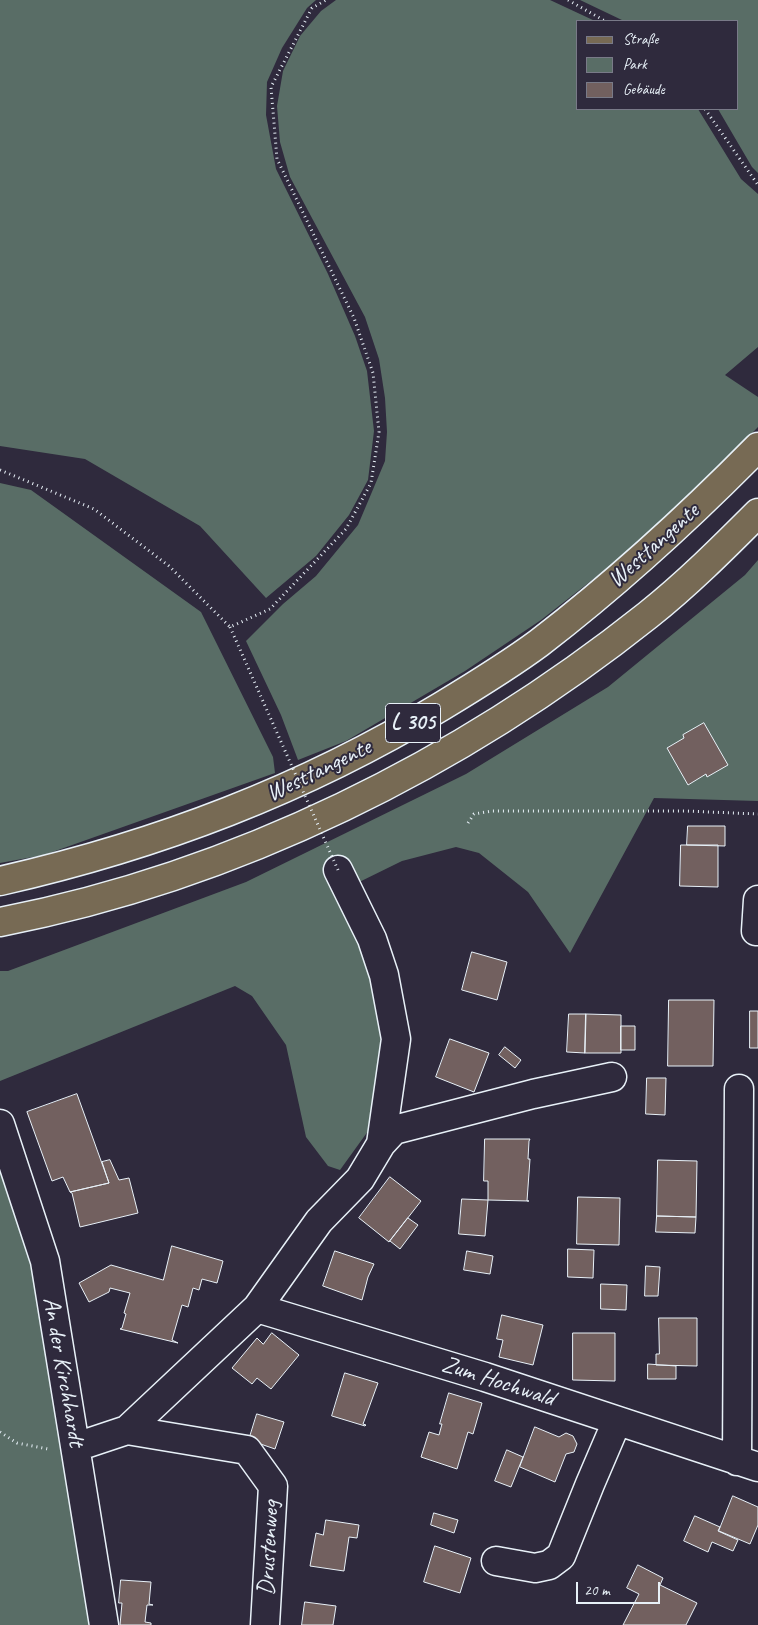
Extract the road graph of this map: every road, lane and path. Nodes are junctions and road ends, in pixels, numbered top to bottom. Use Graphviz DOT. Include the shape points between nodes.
graph roads {
  1 [pos="326,0"];
  2 [pos="568,0"];
  3 [pos="603,20"];
  4 [pos="706,110"];
  5 [pos="758,185"];
  6 [pos="758,446"];
  7 [pos="0,470"];
  8 [pos="758,513"];
  9 [pos="230,628"];
  10 [pos="758,814"];
  11 [pos="468,823"];
  12 [pos="338,870"];
  13 [pos="0,881"];
  14 [pos="758,900"];
  15 [pos="0,922"];
  16 [pos="756,931"];
  17 [pos="612,1077"];
  18 [pos="739,1089"];
  19 [pos="0,1124"];
  20 [pos="381,1144"];
  21 [pos="257,1308"];
  22 [pos="617,1421"];
  23 [pos="127,1430"];
  24 [pos="0,1432"];
  25 [pos="76,1447"];
  26 [pos="748,1464"];
  27 [pos="496,1561"];
  28 [pos="104,1625"];
  29 [pos="265,1625"];
  1 -- 9 [label="path" via="312,8 271,87 277,159 354,318 373,373 379,432 371,483 346,529 270,609"];
  2 -- 3 [label="path"];
  4 -- 5 [label="path"];
  6 -- 13 [label="main road, Westtangente / L 305" via="705,500 598,596 538,644 413,724 280,791 207,821 122,850"];
  7 -- 9 [label="path" via="94,509 169,566"];
  8 -- 15 [label="main road, Westtangente / L 305" via="650,613 588,661 482,731 396,780 245,849 171,876"];
  9 -- 12 [label="path, bridge"];
  10 -- 11 [label="path" via="492,811 474,814"];
  12 -- 20 [label="street" via="372,938 384,975 396,1039"];
  14 -- 16 [label="street"];
  17 -- 20 [label="street" via="394,1130"];
  18 -- 26 [label="street, Zum Hochwald"];
  19 -- 25 [label="street, An der Kirchhardt" via="45,1261"];
  20 -- 21 [label="street" via="360,1179 319,1220"];
  21 -- 22 [label="street, Zum Hochwald"];
  21 -- 23 [label="street"];
  22 -- 26 [label="street, Zum Hochwald"];
  22 -- 27 [label="street" via="562,1556 549,1565 535,1568"];
  23 -- 25 [label="street"];
  23 -- 29 [label="street, Drustenweg" via="246,1450 273,1486"];
  24 -- 25 [label="path" via="17,1443 53,1450"];
  25 -- 28 [label="street, An der Kirchhardt"];
}
